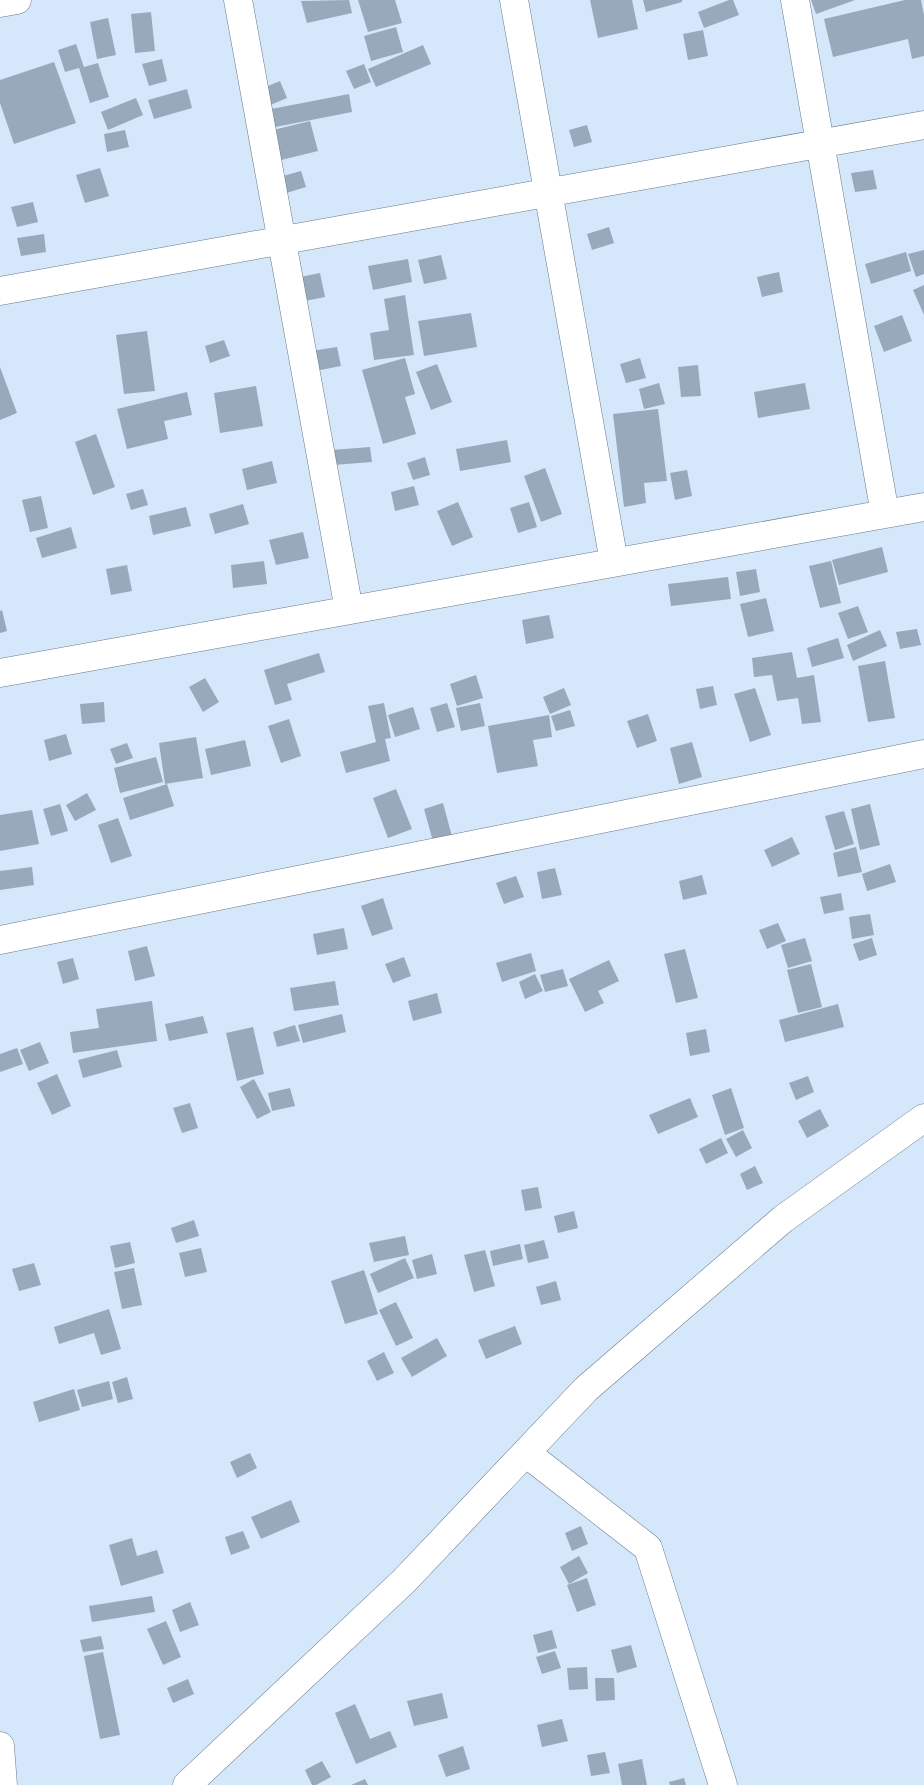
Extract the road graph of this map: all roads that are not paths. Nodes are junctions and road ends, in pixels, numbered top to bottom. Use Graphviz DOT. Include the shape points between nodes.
graph roads {
  1 [pos="17,0"];
  2 [pos="238,0"];
  3 [pos="514,0"];
  4 [pos="795,0"];
  5 [pos="0,4"];
  6 [pos="924,125"];
  7 [pos="820,144"];
  8 [pos="548,192"];
  9 [pos="282,240"];
  10 [pos="0,291"];
  11 [pos="924,507"];
  12 [pos="885,514"];
  13 [pos="614,562"];
  14 [pos="349,610"];
  15 [pos="0,673"];
  16 [pos="924,754"];
  17 [pos="0,940"];
  18 [pos="924,1118"];
  19 [pos="526,1453"];
  20 [pos="0,1746"];
  21 [pos="3,1785"];
  22 [pos="187,1785"];
  23 [pos="723,1785"];
  1 -- 5 [label="street"];
  2 -- 9 [label="street"];
  3 -- 8 [label="street"];
  4 -- 7 [label="street"];
  6 -- 7 [label="street"];
  7 -- 8 [label="street"];
  7 -- 12 [label="street"];
  8 -- 9 [label="street"];
  8 -- 13 [label="street"];
  9 -- 10 [label="street"];
  9 -- 14 [label="street"];
  11 -- 12 [label="street"];
  12 -- 13 [label="street"];
  13 -- 14 [label="street"];
  14 -- 15 [label="street"];
  16 -- 17 [label="street"];
  18 -- 19 [label="street" via="783,1219 586,1389"];
  19 -- 22 [label="street" via="404,1581"];
  19 -- 23 [label="street" via="648,1548"];
  20 -- 21 [label="street"];
}
